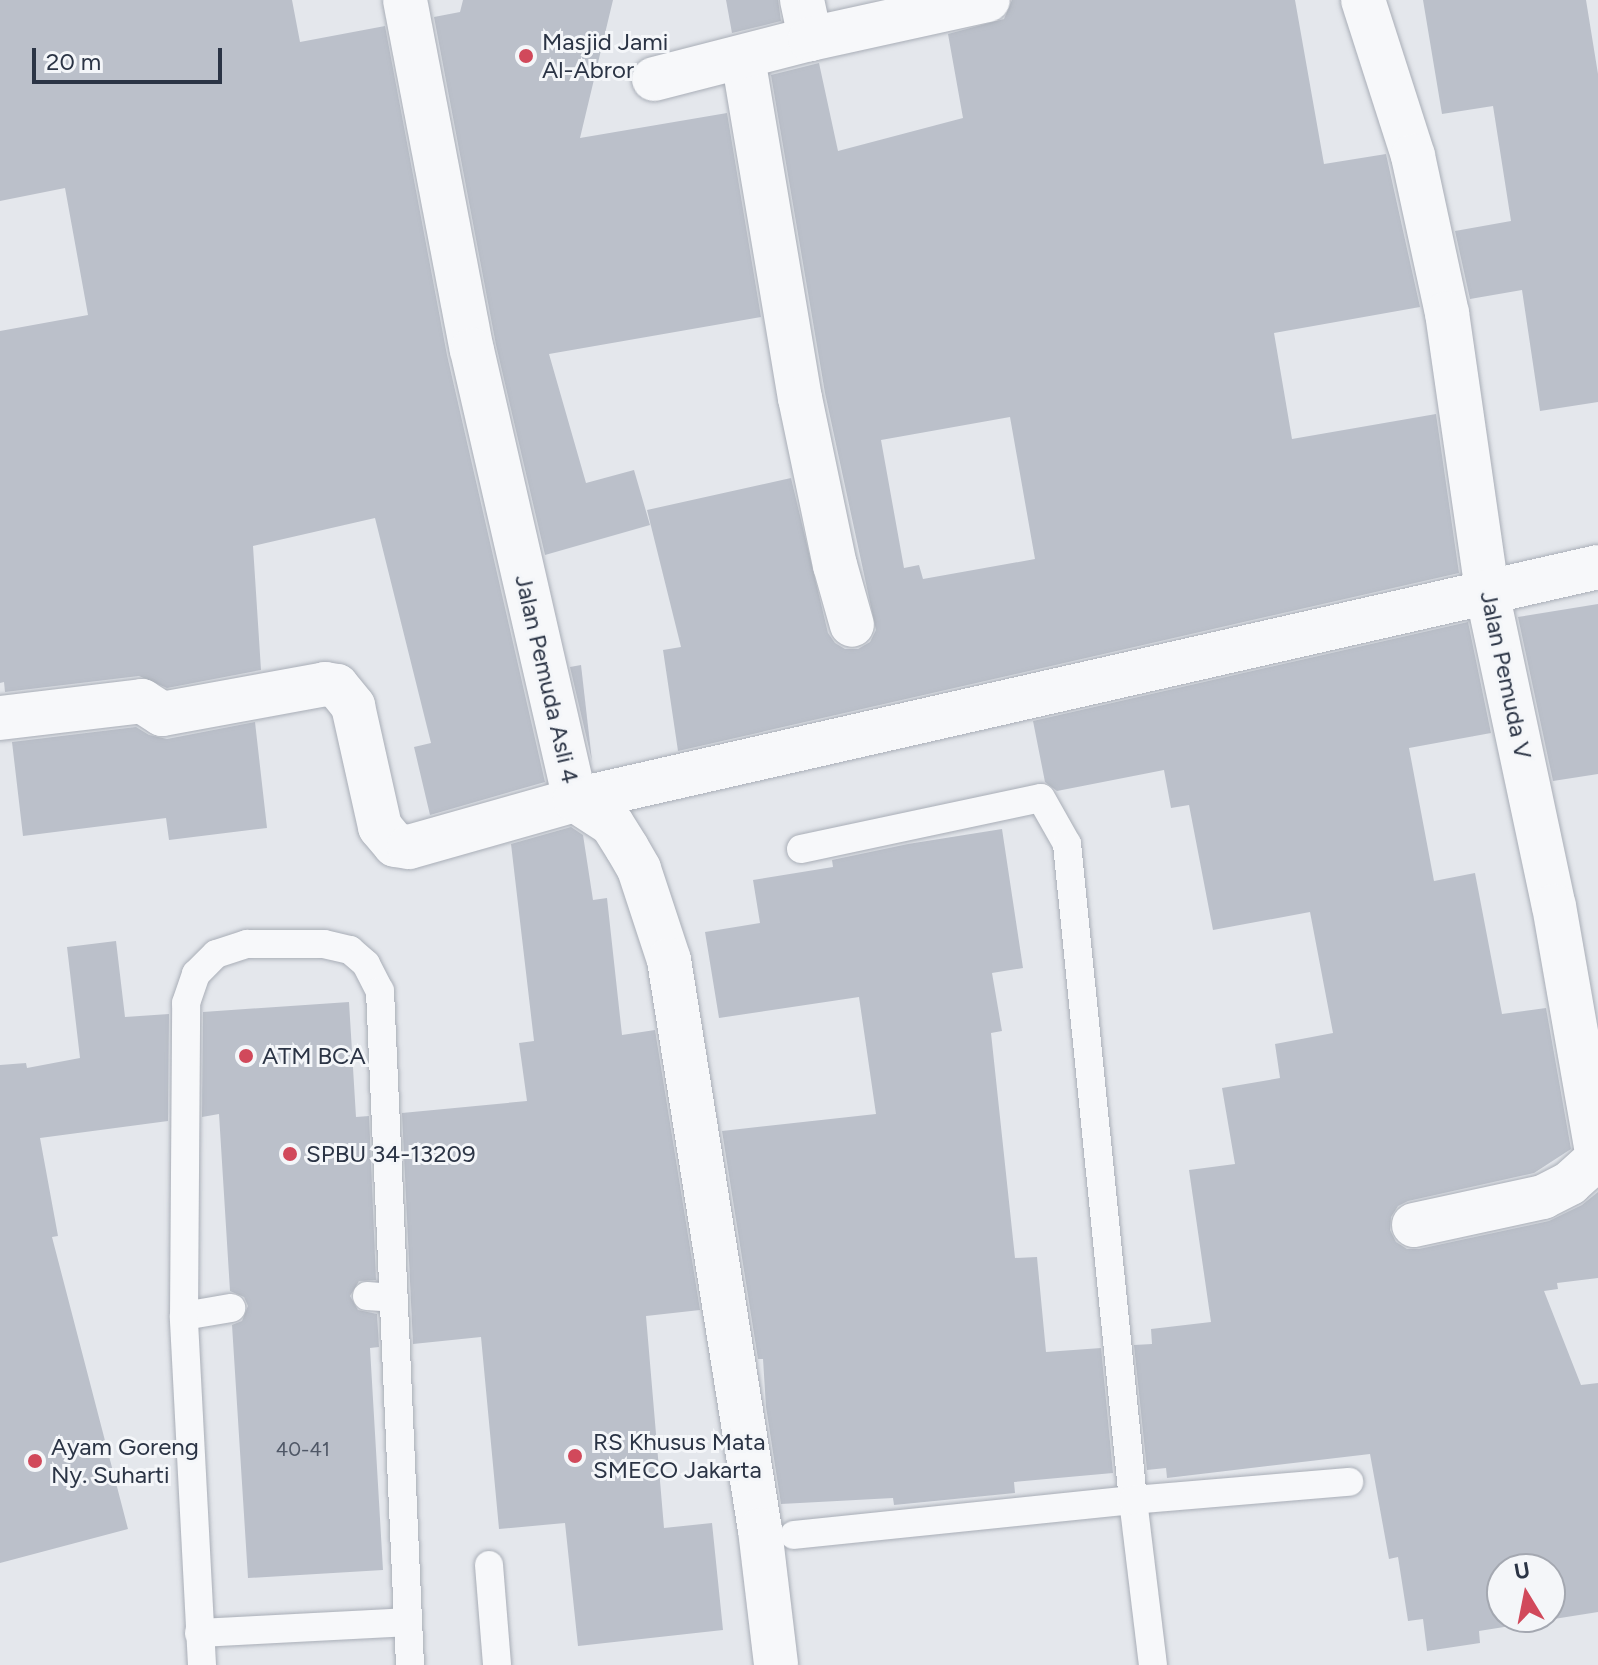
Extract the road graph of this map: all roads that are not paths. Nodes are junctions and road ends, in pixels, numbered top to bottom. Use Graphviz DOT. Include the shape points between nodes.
graph roads {
  1 [pos="405,0"];
  2 [pos="988,0"];
  3 [pos="1363,0"];
  4 [pos="806,20"];
  5 [pos="743,58"];
  6 [pos="654,79"];
  7 [pos="1598,567"];
  8 [pos="1487,592"];
  9 [pos="852,625"];
  10 [pos="0,718"];
  11 [pos="575,800"];
  12 [pos="801,849"];
  13 [pos="1598,1158"];
  14 [pos="1414,1225"];
  15 [pos="231,1308"];
  16 [pos="184,1316"];
  17 [pos="1349,1482"];
  18 [pos="1133,1500"];
  19 [pos="794,1535"];
  20 [pos="489,1565"];
  21 [pos="406,1622"];
  22 [pos="199,1633"];
  23 [pos="202,1665"];
  24 [pos="410,1665"];
  25 [pos="497,1665"];
  26 [pos="776,1665"];
  27 [pos="1153,1665"];
  1 -- 11 [label="street, Jalan Pemuda Asli 4" via="472,350"];
  2 -- 4 [label="street"];
  3 -- 8 [label="street, Jalan Pemuda V" via="1413,156 1447,313"];
  4 -- 5 [label="street"];
  5 -- 6 [label="street"];
  5 -- 9 [label="street" via="800,398"];
  7 -- 8 [label="street"];
  8 -- 11 [label="street"];
  8 -- 13 [label="street, Jalan Pemuda V" via="1554,906"];
  10 -- 11 [label="street" via="142,701 162,714 325,684 337,686 353,706 380,827 395,845 409,847"];
  11 -- 26 [label="street, Jalan Pemuda Asli 4" via="612,824 627,848 669,960 760,1530"];
  12 -- 18 [label="lane" via="1041,798 1067,844"];
  13 -- 14 [label="street, Jalan Pemuda V" via="1570,1183 1543,1197"];
  15 -- 16 [label="lane"];
  16 -- 21 [label="lane" via="186,1003 196,974 216,954 247,944 324,944 350,950 366,964 380,991 380,1297"];
  16 -- 22 [label="lane"];
  17 -- 18 [label="lane"];
  18 -- 19 [label="lane"];
  18 -- 27 [label="lane"];
  20 -- 25 [label="lane"];
  21 -- 22 [label="lane"];
  21 -- 24 [label="lane"];
  22 -- 23 [label="lane"];
}
